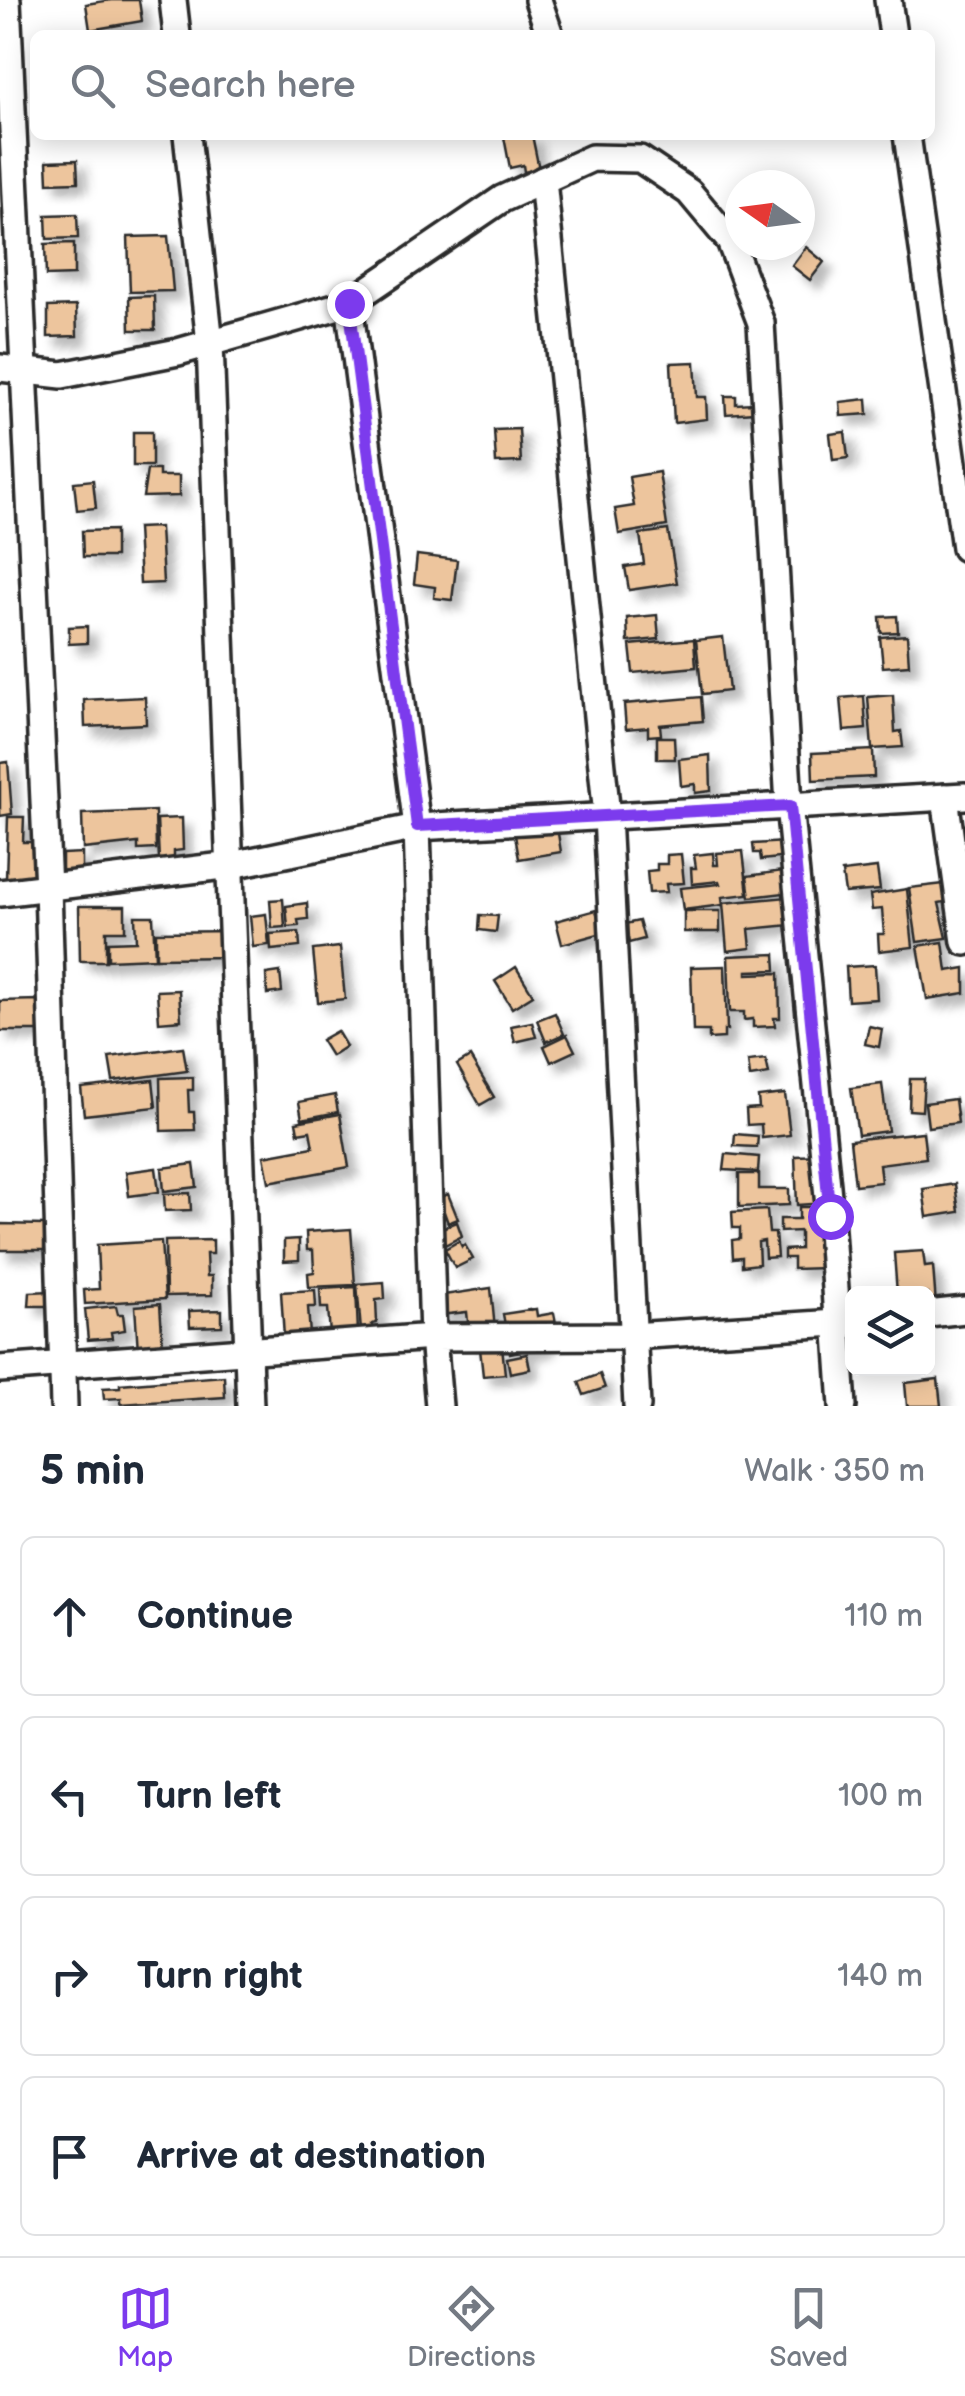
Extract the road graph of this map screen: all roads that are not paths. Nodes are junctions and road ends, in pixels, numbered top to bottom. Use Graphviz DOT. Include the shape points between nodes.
graph roads {
  1 [pos="7,0"];
  2 [pos="173,0"];
  3 [pos="538,0"];
  4 [pos="888,0"];
  5 [pos="176,30"];
  6 [pos="548,30"];
  7 [pos="892,30"];
  8 [pos="188,140"];
  9 [pos="908,140"];
  10 [pos="588,146"];
  11 [pos="544,180"];
  12 [pos="349,303"];
  13 [pos="210,343"];
  14 [pos="12,369"];
  15 [pos="965,548"];
  16 [pos="955,796"];
  17 [pos="790,806"];
  18 [pos="608,816"];
  19 [pos="417,826"];
  20 [pos="232,864"];
  21 [pos="48,888"];
  22 [pos="0,893"];
  23 [pos="965,942"];
  24 [pos="965,1310"];
  25 [pos="935,1313"];
  26 [pos="844,1323"];
  27 [pos="632,1336"];
  28 [pos="433,1337"];
  29 [pos="246,1351"];
  30 [pos="62,1365"];
  31 [pos="0,1369"];
  32 [pos="64,1406"];
  33 [pos="250,1406"];
  34 [pos="439,1406"];
  35 [pos="637,1406"];
  36 [pos="843,1406"];
  1 -- 14 [label="street"];
  2 -- 5 [label="street"];
  3 -- 6 [label="street"];
  4 -- 7 [label="street"];
  8 -- 13 [label="street"];
  9 -- 15 [label="street"];
  10 -- 11 [label="street"];
  10 -- 17 [label="street" via="640,159 689,192 730,241 760,323"];
  11 -- 12 [label="street" via="502,198"];
  11 -- 18 [label="street"];
  12 -- 13 [label="street"];
  12 -- 19 [label="street"];
  13 -- 14 [label="street" via="62,375"];
  13 -- 20 [label="street"];
  14 -- 21 [label="street"];
  16 -- 17 [label="street"];
  16 -- 23 [label="street"];
  17 -- 18 [label="street"];
  17 -- 26 [label="street"];
  18 -- 19 [label="street"];
  18 -- 27 [label="street"];
  19 -- 20 [label="street"];
  19 -- 28 [label="street"];
  20 -- 21 [label="street"];
  20 -- 29 [label="street"];
  21 -- 22 [label="street"];
  21 -- 30 [label="street"];
  24 -- 25 [label="street"];
  26 -- 27 [label="street"];
  26 -- 36 [label="street"];
  27 -- 28 [label="street"];
  27 -- 35 [label="street"];
  28 -- 29 [label="street"];
  28 -- 34 [label="street"];
  29 -- 30 [label="street"];
  29 -- 33 [label="street"];
  30 -- 31 [label="street"];
  30 -- 32 [label="street"];
}
